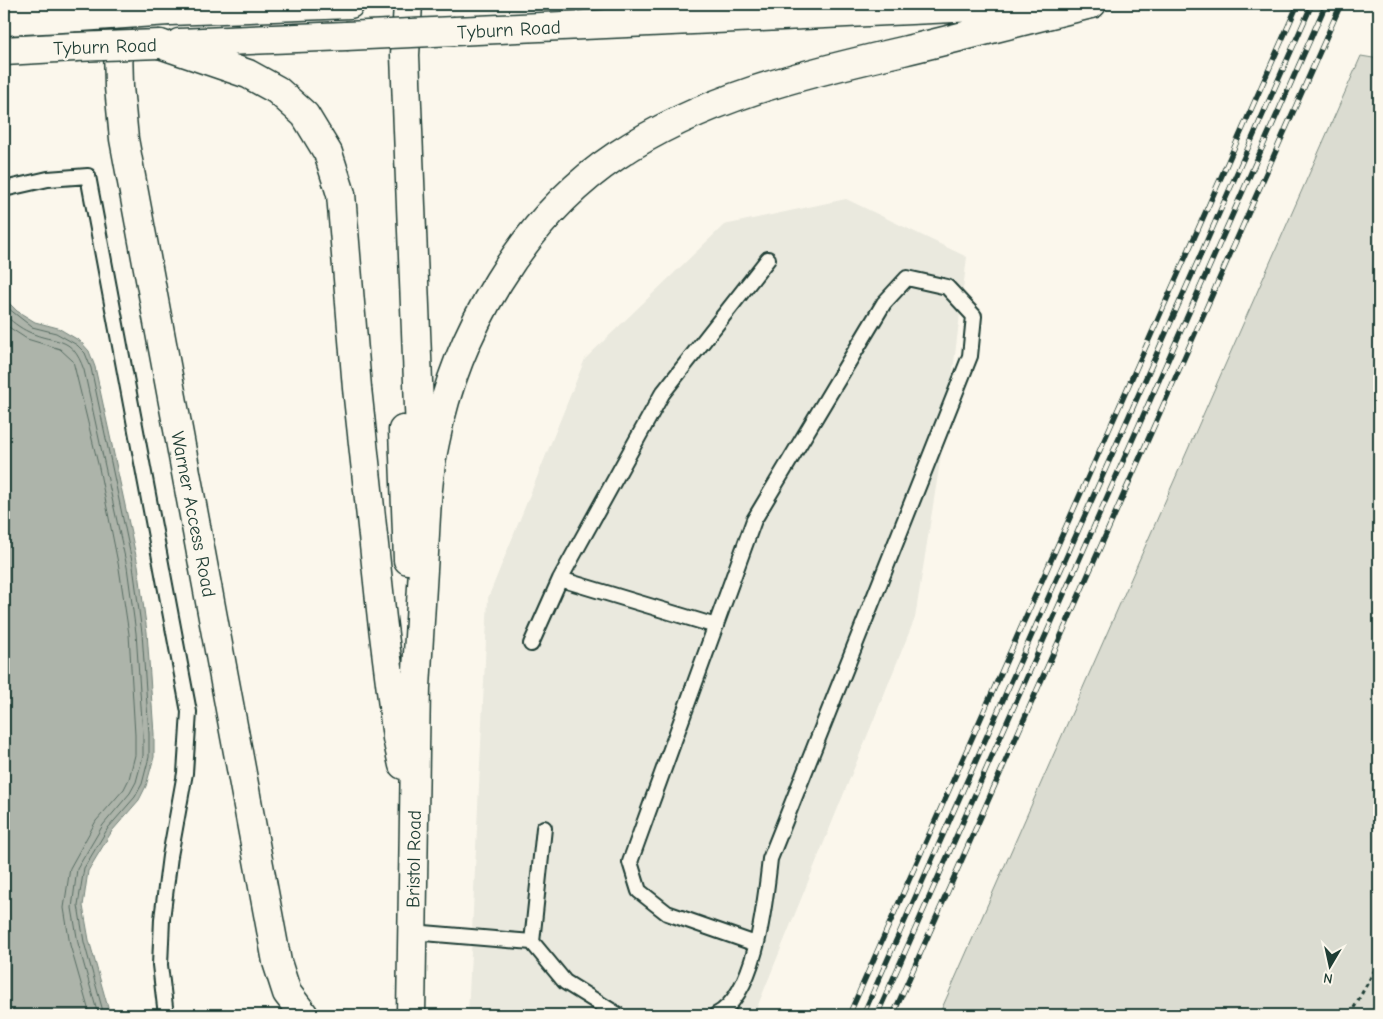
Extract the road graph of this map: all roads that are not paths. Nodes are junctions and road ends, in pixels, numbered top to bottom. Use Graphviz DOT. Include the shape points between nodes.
graph roads {
  1 [pos="117,4"];
  2 [pos="350,4"];
  3 [pos="394,4"];
  4 [pos="408,4"];
  5 [pos="1045,4"];
  6 [pos="1092,4"];
  7 [pos="4,21"];
  8 [pos="160,44"];
  9 [pos="4,51"];
  10 [pos="4,190"];
  11 [pos="768,259"];
  12 [pos="560,579"];
  13 [pos="716,626"];
  14 [pos="531,644"];
  15 [pos="415,704"];
  16 [pos="414,814"];
  17 [pos="544,828"];
  18 [pos="412,932"];
  19 [pos="532,942"];
  20 [pos="756,944"];
  21 [pos="166,1015"];
  22 [pos="304,1015"];
  23 [pos="411,1015"];
  24 [pos="618,1015"];
  25 [pos="716,1015"];
  1 -- 22 [label="main road, Warner Access Road" via="119,94 126,148 276,962 287,993"];
  2 -- 7 [label="main road, Tyburn Road, bridge"];
  3 -- 15 [label="main road" via="387,56"];
  4 -- 15 [label="main road" via="404,55 421,442"];
  5 -- 8 [label="main road, Tyburn Road, bridge"];
  6 -- 15 [label="main road" via="787,78 721,102 617,155 558,206 509,266 488,298 462,350 443,405 428,481"];
  8 -- 9 [label="main road, Tyburn Road, bridge"];
  8 -- 16 [label="main road" via="248,74 277,90 305,115 328,153 341,194 357,388 382,620 397,738"];
  10 -- 21 [label="lane" via="48,180 88,176 189,712 185,773 162,919 160,965"];
  11 -- 12 [label="lane" via="662,394"];
  12 -- 13 [label="lane"];
  12 -- 14 [label="lane"];
  13 -- 20 [label="lane" via="630,862 639,891 667,913"];
  13 -- 20 [label="lane" via="754,520 884,303 907,278 947,287 974,316 970,356 770,860"];
  15 -- 16 [label="main road, Bristol Road"];
  16 -- 18 [label="main road, Bristol Road"];
  17 -- 19 [label="lane"];
  18 -- 19 [label="lane"];
  18 -- 23 [label="main road, Bristol Road"];
  19 -- 24 [label="lane" via="565,982"];
  20 -- 25 [label="lane" via="752,966 728,1009"];
}
